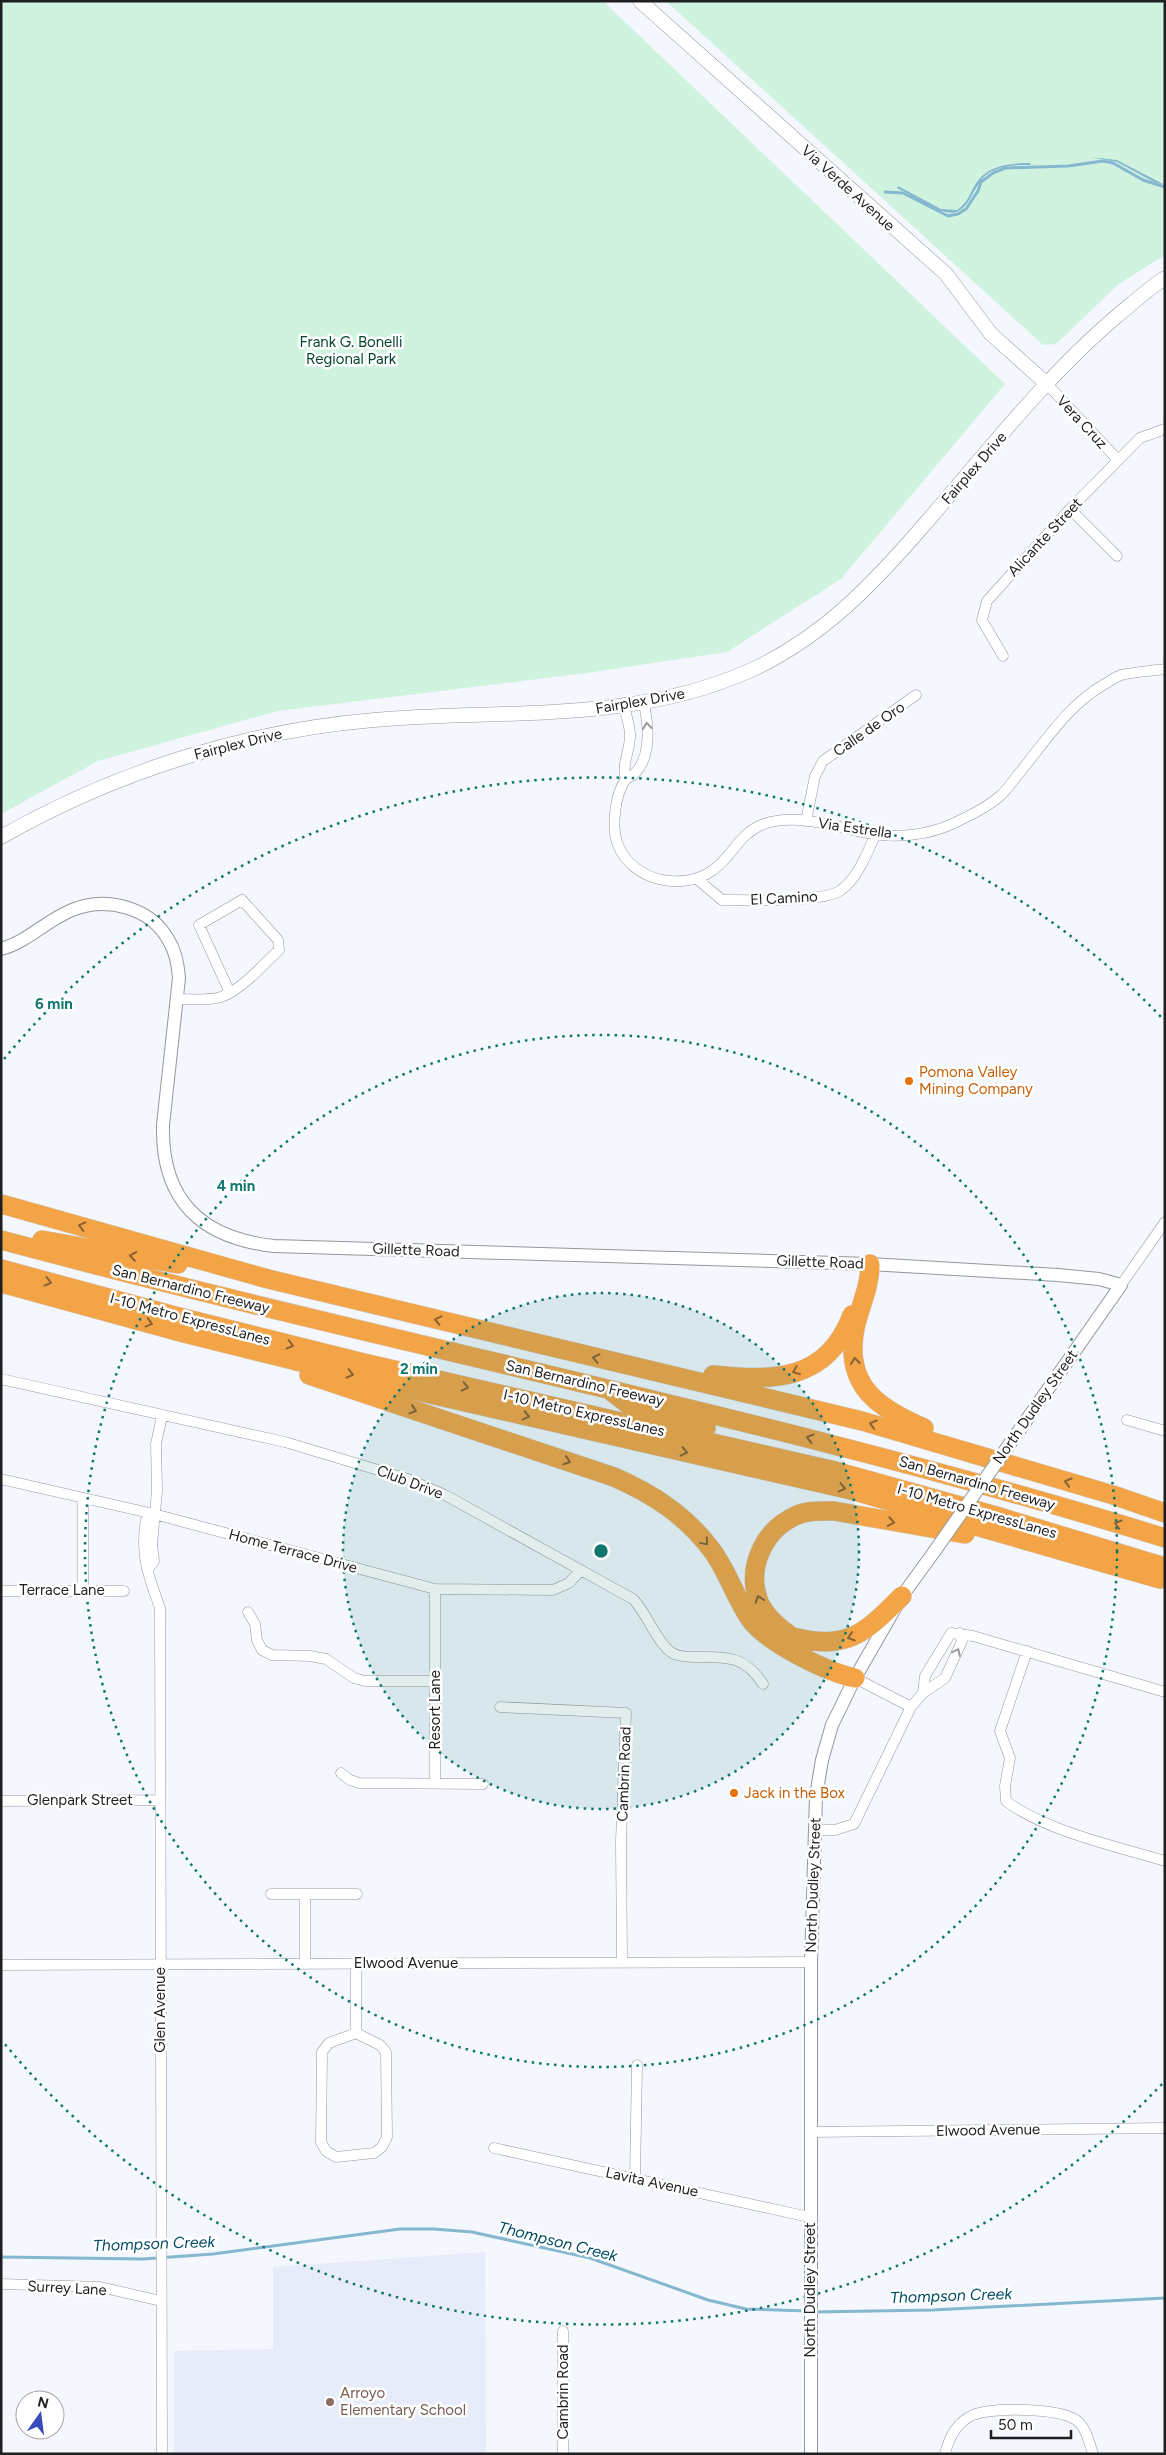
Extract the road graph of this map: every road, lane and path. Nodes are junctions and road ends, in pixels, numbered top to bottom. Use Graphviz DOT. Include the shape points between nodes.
graph roads {
  1 [pos="640,1"];
  2 [pos="1165,278"];
  3 [pos="1047,384"];
  4 [pos="1165,429"];
  5 [pos="1118,460"];
  6 [pos="1070,509"];
  7 [pos="1117,556"];
  8 [pos="1003,656"];
  9 [pos="1165,669"];
  10 [pos="916,695"];
  11 [pos="644,703"];
  12 [pos="624,706"];
  13 [pos="629,747"];
  14 [pos="646,749"];
  15 [pos="626,779"];
  16 [pos="806,821"];
  17 [pos="875,834"];
  18 [pos="1,837"];
  19 [pos="697,879"];
  20 [pos="1,949"];
  21 [pos="230,993"];
  22 [pos="178,998"];
  23 [pos="1,1204"];
  24 [pos="1165,1222"];
  25 [pos="1,1232"];
  26 [pos="1,1240"];
  27 [pos="1,1253"];
  28 [pos="72,1259"];
  29 [pos="870,1264"];
  30 [pos="1,1269"];
  31 [pos="268,1280"];
  32 [pos="1121,1285"];
  33 [pos="7,1287"];
  34 [pos="184,1333"];
  35 [pos="631,1366"];
  36 [pos="1,1379"];
  37 [pos="605,1387"];
  38 [pos="162,1416"];
  39 [pos="1127,1420"];
  40 [pos="1165,1431"];
  41 [pos="1020,1468"];
  42 [pos="1,1479"];
  43 [pos="83,1498"];
  44 [pos="1165,1513"];
  45 [pos="154,1514"];
  46 [pos="1165,1538"];
  47 [pos="1053,1548"];
  48 [pos="1165,1554"];
  49 [pos="1165,1568"];
  50 [pos="581,1570"];
  51 [pos="1165,1580"];
  52 [pos="435,1589"];
  53 [pos="1,1590"];
  54 [pos="82,1590"];
  55 [pos="124,1590"];
  56 [pos="902,1596"];
  57 [pos="248,1612"];
  58 [pos="960,1633"];
  59 [pos="789,1636"];
  60 [pos="1027,1651"];
  61 [pos="934,1660"];
  62 [pos="949,1671"];
  63 [pos="855,1678"];
  64 [pos="435,1681"];
  65 [pos="763,1684"];
  66 [pos="1165,1692"];
  67 [pos="923,1693"];
  68 [pos="500,1707"];
  69 [pos="910,1708"];
  70 [pos="341,1773"];
  71 [pos="435,1783"];
  72 [pos="483,1784"];
  73 [pos="159,1800"];
  74 [pos="1,1801"];
  75 [pos="814,1830"];
  76 [pos="1165,1861"];
  77 [pos="271,1894"];
  78 [pos="305,1894"];
  79 [pos="357,1894"];
  80 [pos="622,1961"];
  81 [pos="811,1962"];
  82 [pos="305,1964"];
  83 [pos="356,1964"];
  84 [pos="1,1965"];
  85 [pos="160,1965"];
  86 [pos="356,2033"];
  87 [pos="636,2065"];
  88 [pos="1165,2128"];
  89 [pos="810,2132"];
  90 [pos="494,2148"];
  91 [pos="635,2179"];
  92 [pos="809,2217"];
  93 [pos="1,2284"];
  94 [pos="161,2301"];
  95 [pos="563,2331"];
  96 [pos="162,2454"];
  97 [pos="563,2454"];
  98 [pos="811,2454"];
  99 [pos="945,2454"];
  100 [pos="1093,2454"];
  1 -- 3 [label="main road, Via Verde Avenue" via="946,274 991,334"];
  2 -- 3 [label="main road, Fairplex Drive" via="1086,342"];
  3 -- 5 [label="street, Vera Cruz"];
  3 -- 11 [label="main road, Fairplex Drive" via="892,563 829,622 795,647 750,671 704,689"];
  4 -- 5 [label="street, Alicante Street" via="1140,438"];
  5 -- 6 [label="street, Alicante Street"];
  6 -- 7 [label="street"];
  6 -- 8 [label="street, Alicante Street" via="987,601 982,620"];
  9 -- 17 [label="street, Via Estrella" via="1120,676 1092,691 1072,708 1001,795 975,814 918,835"];
  10 -- 16 [label="street, Calle de Oro" via="823,761 815,776"];
  11 -- 12 [label="main road, Fairplex Drive"];
  14 -- 11 [label="street, Via Estrella, one-way" via="648,733"];
  12 -- 13 [label="street, Via Estrella" via="630,732"];
  12 -- 18 [label="main road, Fairplex Drive" via="582,711 374,720 292,731 227,745 166,764 88,793"];
  13 -- 14 [label="street"];
  13 -- 15 [label="street, Via Estrella" via="623,771"];
  14 -- 15 [label="street, Via Estrella" via="642,764"];
  15 -- 19 [label="street, Via Estrella" via="614,818 616,839 624,856 653,878"];
  16 -- 17 [label="street, Via Estrella"];
  16 -- 19 [label="street, Via Estrella" via="779,820 759,826 741,839 714,870"];
  17 -- 19 [label="street, El Camino" via="864,862 841,891 821,897 722,900"];
  20 -- 22 [label="street, Gillette Road" via="71,910 108,904 125,907 158,925 169,940 177,959"];
  21 -- 21 [label="street" via="280,950 278,940 242,900 199,925"];
  21 -- 22 [label="street" via="200,1000"];
  22 -- 29 [label="street, Gillette Road" via="163,1150 175,1191 203,1223 223,1235 248,1243 274,1246"];
  31 -- 23 [label="highway, one-way"];
  24 -- 32 [label="street"];
  31 -- 25 [label="highway, one-way"];
  26 -- 28 [label="highway, San Bernardino Freeway"];
  27 -- 28 [label="highway" via="40,1263"];
  28 -- 37 [label="highway, San Bernardino Freeway" via="172,1286"];
  29 -- 32 [label="street, Gillette Road" via="1058,1275"];
  29 -- 35 [label="highway, one-way" via="847,1329 826,1355 796,1372 756,1379"];
  41 -- 29 [label="highway, one-way" via="896,1416 869,1395 860,1383 855,1367 855,1329 870,1276"];
  30 -- 49 [label="highway, I-10 Metro ExpressLanes, one-way" via="364,1363 831,1470 987,1513"];
  35 -- 31 [label="highway, one-way"];
  32 -- 56 [label="street, North Dudley Street, bridge"];
  33 -- 34 [label="highway, one-way"];
  34 -- 47 [label="highway, one-way" via="426,1393 851,1490"];
  34 -- 63 [label="highway, one-way" via="642,1489 680,1514 697,1532 712,1550 760,1630 775,1642 838,1675"];
  41 -- 35 [label="highway, one-way" via="862,1420"];
  36 -- 38 [label="street, Club Drive"];
  46 -- 37 [label="highway, San Bernardino Freeway, one-way" via="913,1465"];
  37 -- 48 [label="highway, I-10 Metro ExpressLanes" via="637,1411 918,1482"];
  38 -- 45 [label="street, Glen Avenue" via="156,1444"];
  38 -- 50 [label="street, Club Drive" via="286,1442 426,1486"];
  39 -- 40 [label="street"];
  44 -- 41 [label="highway, one-way"];
  42 -- 43 [label="street, Home Terrace Drive"];
  43 -- 45 [label="street, Home Terrace Drive"];
  43 -- 54 [label="street"];
  45 -- 52 [label="street, Home Terrace Drive"];
  45 -- 73 [label="street, Glen Avenue" via="146,1520 154,1561 149,1568 160,1608"];
  47 -- 51 [label="highway"];
  59 -- 47 [label="highway, one-way" via="760,1604 754,1571 758,1554 767,1539 795,1516 812,1511 834,1511"];
  50 -- 52 [label="street, Home Terrace Drive" via="569,1583 553,1590"];
  50 -- 65 [label="street, Club Drive" via="633,1599 643,1609 666,1647 675,1654 687,1657 728,1656 744,1663"];
  52 -- 64 [label="street, Resort Lane"];
  53 -- 54 [label="street, Terrace Lane"];
  54 -- 55 [label="street, Terrace Lane"];
  56 -- 59 [label="highway, one-way" via="872,1626 858,1635 817,1642"];
  56 -- 63 [label="street, North Dudley Street"];
  57 -- 64 [label="street" via="262,1650 272,1655 326,1659 354,1678 365,1681"];
  58 -- 60 [label="street"];
  58 -- 61 [label="street" via="951,1633"];
  62 -- 58 [label="street, one-way" via="962,1641"];
  59 -- 63 [label="highway" via="845,1665"];
  60 -- 66 [label="street"];
  60 -- 76 [label="street" via="1000,1732 1010,1758 1006,1801 1020,1812 1045,1823"];
  61 -- 62 [label="street"];
  61 -- 67 [label="street" via="925,1676"];
  62 -- 67 [label="street" via="939,1683"];
  63 -- 69 [label="street"];
  63 -- 75 [label="street, North Dudley Street" via="832,1725 822,1760"];
  64 -- 71 [label="street, Resort Lane"];
  67 -- 69 [label="street"];
  68 -- 80 [label="street, Cambrin Road" via="626,1713 621,1842"];
  69 -- 75 [label="street" via="854,1824 835,1830"];
  70 -- 71 [label="street" via="359,1783"];
  71 -- 72 [label="street"];
  73 -- 74 [label="street, Glenpark Street"];
  73 -- 85 [label="street, Glen Avenue"];
  75 -- 81 [label="street, North Dudley Street"];
  77 -- 78 [label="street"];
  78 -- 79 [label="street"];
  78 -- 82 [label="street"];
  80 -- 81 [label="street, Elwood Avenue"];
  80 -- 83 [label="street, Elwood Avenue"];
  81 -- 89 [label="street, North Dudley Street"];
  82 -- 83 [label="street, Elwood Avenue"];
  82 -- 85 [label="street, Elwood Avenue"];
  83 -- 86 [label="street"];
  84 -- 85 [label="street, Elwood Avenue"];
  85 -- 94 [label="street, Glen Avenue"];
  86 -- 86 [label="street" via="329,2043 322,2052 321,2142 326,2151 336,2157 374,2153 382,2147 386,2137 386,2052 380,2045"];
  87 -- 91 [label="street"];
  88 -- 89 [label="street, Elwood Avenue"];
  89 -- 92 [label="street, North Dudley Street"];
  90 -- 91 [label="street, Lavita Avenue"];
  91 -- 92 [label="street, Lavita Avenue"];
  92 -- 98 [label="street, North Dudley Street"];
  93 -- 94 [label="street, Surrey Lane" via="100,2287"];
  94 -- 96 [label="street, Glen Avenue"];
  95 -- 97 [label="street, Cambrin Road"];
  99 -- 100 [label="street" via="948,2441 958,2425 974,2415 1049,2412 1076,2420 1087,2434"];
}
